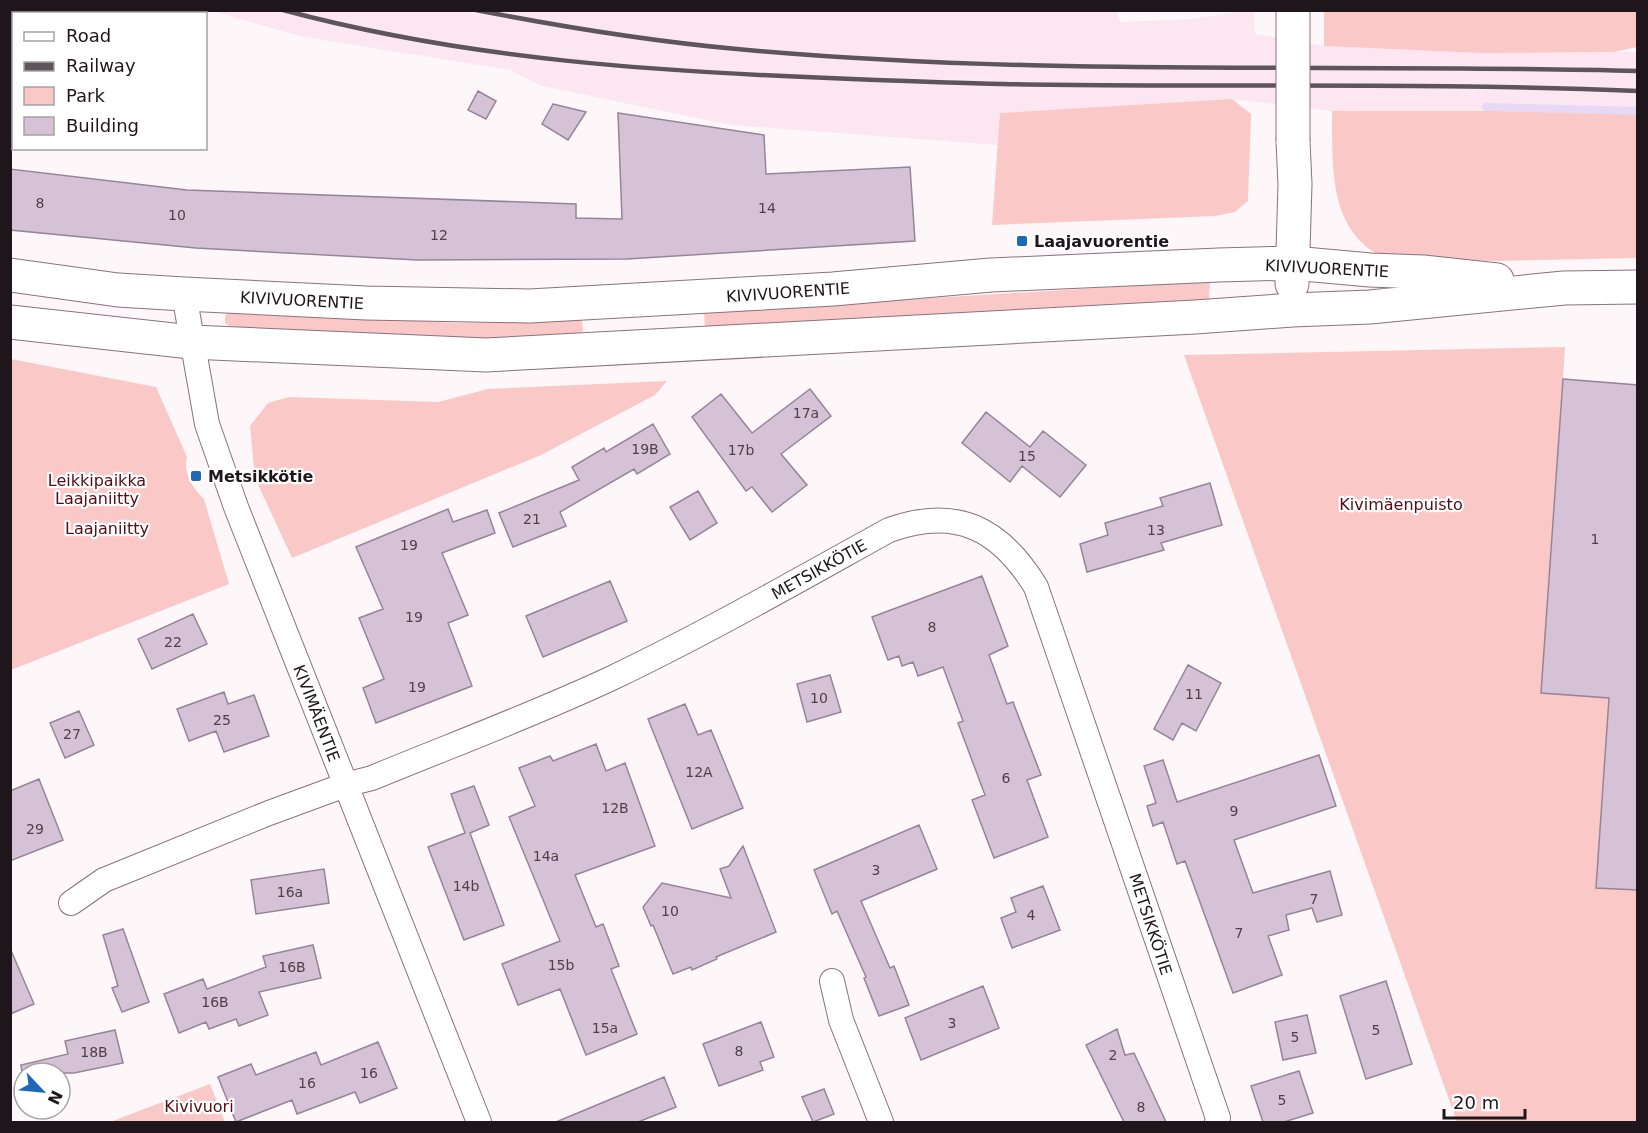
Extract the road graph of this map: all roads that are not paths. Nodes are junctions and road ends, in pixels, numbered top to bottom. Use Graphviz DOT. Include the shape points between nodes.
graph roads {
  1 [pos="1293,10"];
  2 [pos="1293,263"];
  3 [pos="10,275"];
  4 [pos="1638,287"];
  5 [pos="1564,288"];
  6 [pos="184,294"];
  7 [pos="1292,310"];
  8 [pos="10,322"];
  9 [pos="191,342"];
  10 [pos="345,785"];
  11 [pos="72,903"];
  12 [pos="832,981"];
  13 [pos="479,1122"];
  14 [pos="881,1122"];
  15 [pos="1217,1122"];
  1 -- 2 [label="street, bridge"];
  2 -- 5 [label="street, KIVIVUORENTIE"];
  2 -- 6 [label="street, KIVIVUORENTIE" via="991,275 530,306"];
  2 -- 7 [label="street"];
  3 -- 6 [label="street, KIVIVUORENTIE" via="118,290"];
  4 -- 5 [label="street, KIVIVUORENTIE"];
  5 -- 7 [label="street, KIVIVUORENTIE" via="1370,307"];
  6 -- 9 [label="street, KIVIMÄENTIE"];
  7 -- 9 [label="street, KIVIVUORENTIE" via="486,355"];
  8 -- 9 [label="street, KIVIVUORENTIE"];
  9 -- 10 [label="street, KIVIMÄENTIE" via="207,424 221,466"];
  10 -- 11 [label="street, METSIKKÖTIE" via="104,880"];
  10 -- 13 [label="street, KIVIMÄENTIE"];
  10 -- 15 [label="street, METSIKKÖTIE" via="372,778 600,684 706,631 889,530 913,521 962,522 987,533 1005,547 1036,587"];
  12 -- 14 [label="street" via="841,1020"];
}
